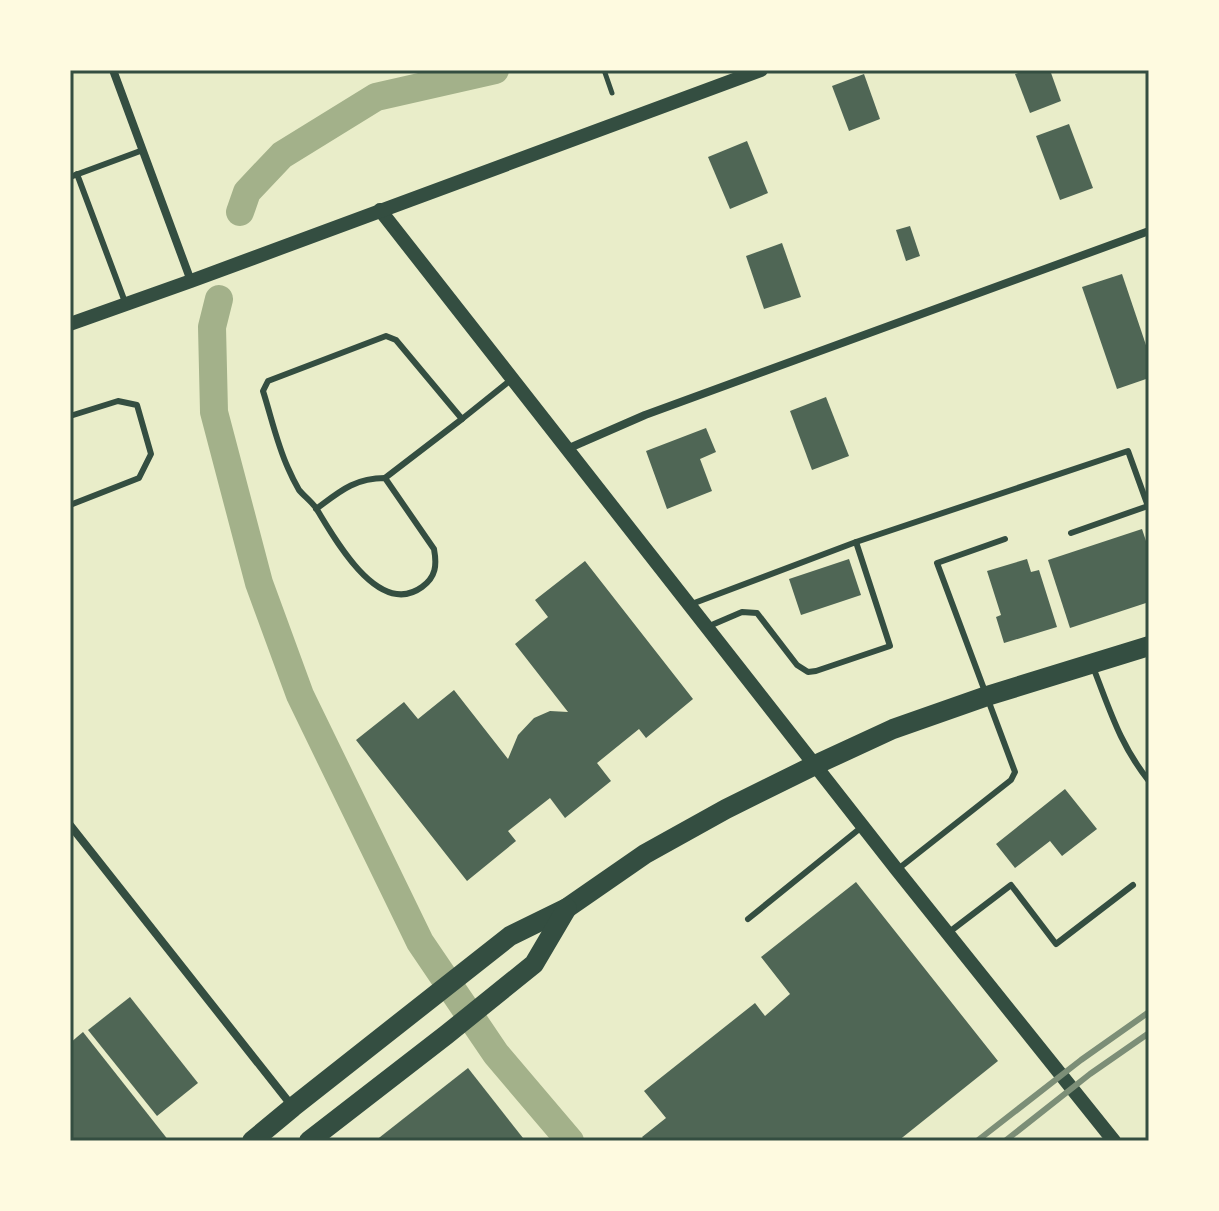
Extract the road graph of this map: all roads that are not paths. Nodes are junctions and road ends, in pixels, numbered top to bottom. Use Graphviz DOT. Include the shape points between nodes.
graph roads {
  1 [pos="113,70"];
  2 [pos="761,70"];
  3 [pos="143,150"];
  4 [pos="74,176"];
  5 [pos="380,210"];
  6 [pos="1149,231"];
  7 [pos="191,281"];
  8 [pos="126,304"];
  9 [pos="70,324"];
  10 [pos="512,379"];
  11 [pos="70,416"];
  12 [pos="462,419"];
  13 [pos="567,449"];
  14 [pos="1149,474"];
  15 [pos="385,478"];
  16 [pos="1138,478"];
  17 [pos="70,505"];
  18 [pos="1149,508"];
  19 [pos="316,509"];
  20 [pos="1071,533"];
  21 [pos="1005,539"];
  22 [pos="856,542"];
  23 [pos="689,605"];
  24 [pos="707,627"];
  25 [pos="1149,646"];
  26 [pos="1092,664"];
  27 [pos="987,696"];
  28 [pos="815,765"];
  29 [pos="1149,781"];
  30 [pos="70,825"];
  31 [pos="863,826"];
  32 [pos="897,870"];
  33 [pos="1133,885"];
  34 [pos="567,908"];
  35 [pos="748,919"];
  36 [pos="948,933"];
  37 [pos="293,1107"];
  38 [pos="315,1139"];
  39 [pos="252,1141"];
  40 [pos="1114,1141"];
  1 -- 3 [label="street"];
  2 -- 5 [label="street"];
  3 -- 4 [label="lane"];
  3 -- 7 [label="street"];
  4 -- 8 [label="lane"];
  5 -- 7 [label="street"];
  5 -- 10 [label="street"];
  6 -- 13 [label="street" via="645,415"];
  7 -- 8 [label="street"];
  8 -- 9 [label="street"];
  10 -- 12 [label="lane"];
  10 -- 13 [label="street"];
  11 -- 17 [label="lane" via="118,401 137,405 151,454 139,478"];
  12 -- 15 [label="lane"];
  12 -- 19 [label="lane" via="396,340 386,336 268,381 263,391 287,464"];
  13 -- 23 [label="street"];
  14 -- 16 [label="lane"];
  15 -- 19 [label="lane" via="347,486"];
  15 -- 19 [label="lane" via="434,549 433,577 420,589 395,594 363,576"];
  16 -- 18 [label="lane"];
  16 -- 22 [label="lane" via="1128,451"];
  18 -- 20 [label="lane"];
  21 -- 27 [label="lane" via="937,563"];
  22 -- 23 [label="lane"];
  22 -- 24 [label="lane" via="890,646 808,672 757,613 742,612"];
  23 -- 24 [label="street"];
  24 -- 28 [label="street"];
  25 -- 26 [label="main road"];
  26 -- 27 [label="main road"];
  26 -- 29 [label="lane" via="1121,740"];
  27 -- 28 [label="main road" via="893,729"];
  27 -- 32 [label="lane" via="1015,772 1011,780"];
  28 -- 31 [label="street"];
  28 -- 34 [label="main road" via="645,854"];
  30 -- 37 [label="street"];
  31 -- 32 [label="street"];
  31 -- 35 [label="lane"];
  32 -- 36 [label="street"];
  33 -- 36 [label="lane" via="1056,944 1011,885"];
  34 -- 37 [label="main road" via="510,936"];
  34 -- 38 [label="main road" via="534,964"];
  36 -- 40 [label="street"];
  37 -- 39 [label="main road"];
}
